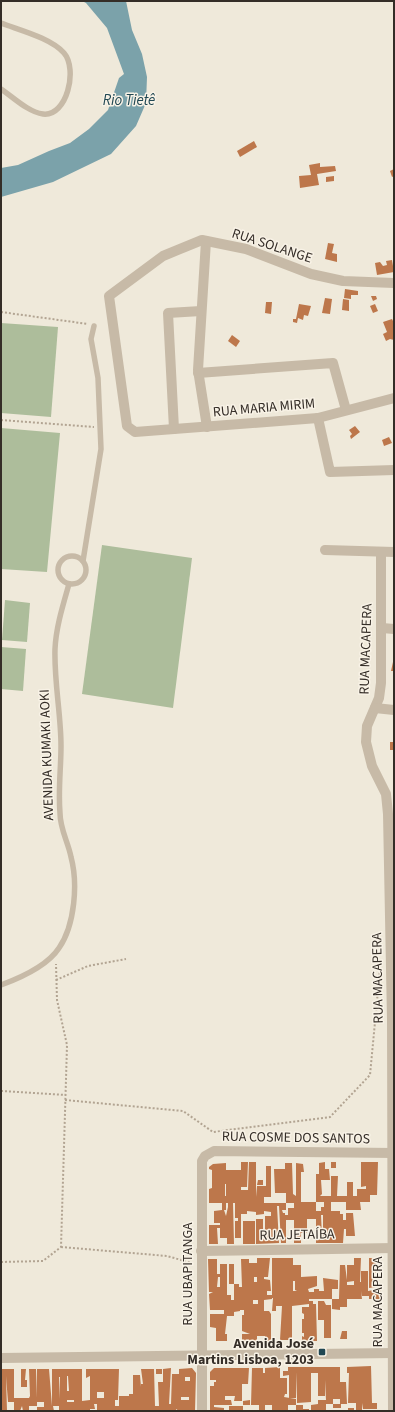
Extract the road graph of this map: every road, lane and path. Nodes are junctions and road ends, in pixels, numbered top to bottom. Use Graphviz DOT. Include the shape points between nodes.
graph roads {
  1 [pos="1,23"];
  2 [pos="1,89"];
  3 [pos="206,241"];
  4 [pos="394,283"];
  5 [pos="1,312"];
  6 [pos="201,312"];
  7 [pos="94,326"];
  8 [pos="198,373"];
  9 [pos="394,398"];
  10 [pos="346,410"];
  11 [pos="318,418"];
  12 [pos="1,420"];
  13 [pos="207,427"];
  14 [pos="101,428"];
  15 [pos="174,429"];
  16 [pos="135,432"];
  17 [pos="394,470"];
  18 [pos="325,550"];
  19 [pos="381,552"];
  20 [pos="394,552"];
  21 [pos="83,561"];
  22 [pos="69,584"];
  23 [pos="382,628"];
  24 [pos="394,629"];
  25 [pos="375,708"];
  26 [pos="394,710"];
  27 [pos="389,789"];
  28 [pos="392,844"];
  29 [pos="393,940"];
  30 [pos="55,952"];
  31 [pos="126,958"];
  32 [pos="380,966"];
  33 [pos="56,980"];
  34 [pos="1,985"];
  35 [pos="393,1019"];
  36 [pos="1,1091"];
  37 [pos="66,1095"];
  38 [pos="66,1100"];
  39 [pos="394,1153"];
  40 [pos="202,1161"];
  41 [pos="61,1247"];
  42 [pos="393,1248"];
  43 [pos="201,1251"];
  44 [pos="1,1262"];
  45 [pos="201,1266"];
  46 [pos="393,1353"];
  47 [pos="202,1356"];
  48 [pos="1,1358"];
  49 [pos="202,1411"];
  50 [pos="393,1411"];
  1 -- 2 [label="lane" via="34,35 64,53 70,65 71,78 58,108 50,113 36,112"];
  3 -- 4 [label="street, RUA SOLANGE" via="246,249 311,274 343,281"];
  3 -- 6 [label="street"];
  3 -- 16 [label="street, RUA SOLANGE" via="202,240 163,256 108,296 127,426"];
  5 -- 7 [label="path" via="81,322"];
  6 -- 8 [label="street"];
  6 -- 15 [label="street" via="168,313"];
  7 -- 14 [label="lane" via="91,339 98,378"];
  8 -- 10 [label="street" via="334,363"];
  8 -- 13 [label="street"];
  9 -- 10 [label="street, RUA MARIA MIRIM"];
  10 -- 11 [label="street, RUA MARIA MIRIM"];
  11 -- 13 [label="street, RUA MARIA MIRIM"];
  11 -- 17 [label="street" via="330,472"];
  12 -- 14 [label="path"];
  13 -- 15 [label="street, RUA MARIA MIRIM"];
  14 -- 21 [label="lane" via="100,465"];
  15 -- 16 [label="street, RUA MARIA MIRIM"];
  18 -- 19 [label="street"];
  19 -- 20 [label="street"];
  19 -- 23 [label="street, RUA MACAPERA"];
  21 -- 22 [label="lane" via="86,569 84,578 78,583"];
  21 -- 22 [label="lane" via="71,556 60,563 59,576"];
  22 -- 30 [label="lane, AVENIDA KUMAKI AOKI" via="59,619 56,649 61,745 60,813 71,857 74,905 67,931"];
  23 -- 24 [label="street"];
  23 -- 25 [label="street, RUA MACAPERA" via="381,683"];
  25 -- 26 [label="street"];
  25 -- 27 [label="street, RUA MACAPERA" via="367,726 366,742 372,766"];
  27 -- 28 [label="street, RUA MACAPERA"];
  28 -- 29 [label="street, RUA MACAPERA"];
  29 -- 35 [label="street, RUA MACAPERA"];
  30 -- 33 [label="path"];
  30 -- 34 [label="lane, AVENIDA KUMAKI AOKI" via="40,966"];
  31 -- 33 [label="path" via="88,966"];
  32 -- 38 [label="path" via="370,1075 330,1117 213,1132 183,1111"];
  33 -- 37 [label="path" via="57,1000 67,1045"];
  35 -- 39 [label="street, RUA MACAPERA"];
  36 -- 37 [label="path"];
  37 -- 38 [label="path"];
  38 -- 41 [label="path"];
  39 -- 40 [label="street, RUA COSME DOS SANTOS" via="214,1151 204,1156"];
  39 -- 42 [label="street, RUA MACAPERA"];
  40 -- 43 [label="street, RUA UBAPITANGA"];
  41 -- 44 [label="path" via="43,1261"];
  41 -- 45 [label="path" via="167,1256"];
  42 -- 43 [label="street, RUA JETAÍBA"];
  42 -- 46 [label="street, RUA MACAPERA"];
  43 -- 45 [label="street, RUA UBAPITANGA"];
  45 -- 47 [label="street, RUA UBAPITANGA"];
  46 -- 47 [label="street"];
  46 -- 50 [label="street, RUA MACAPERA"];
  47 -- 48 [label="street"];
  47 -- 49 [label="street, RUA UBAPITANGA"];
}
